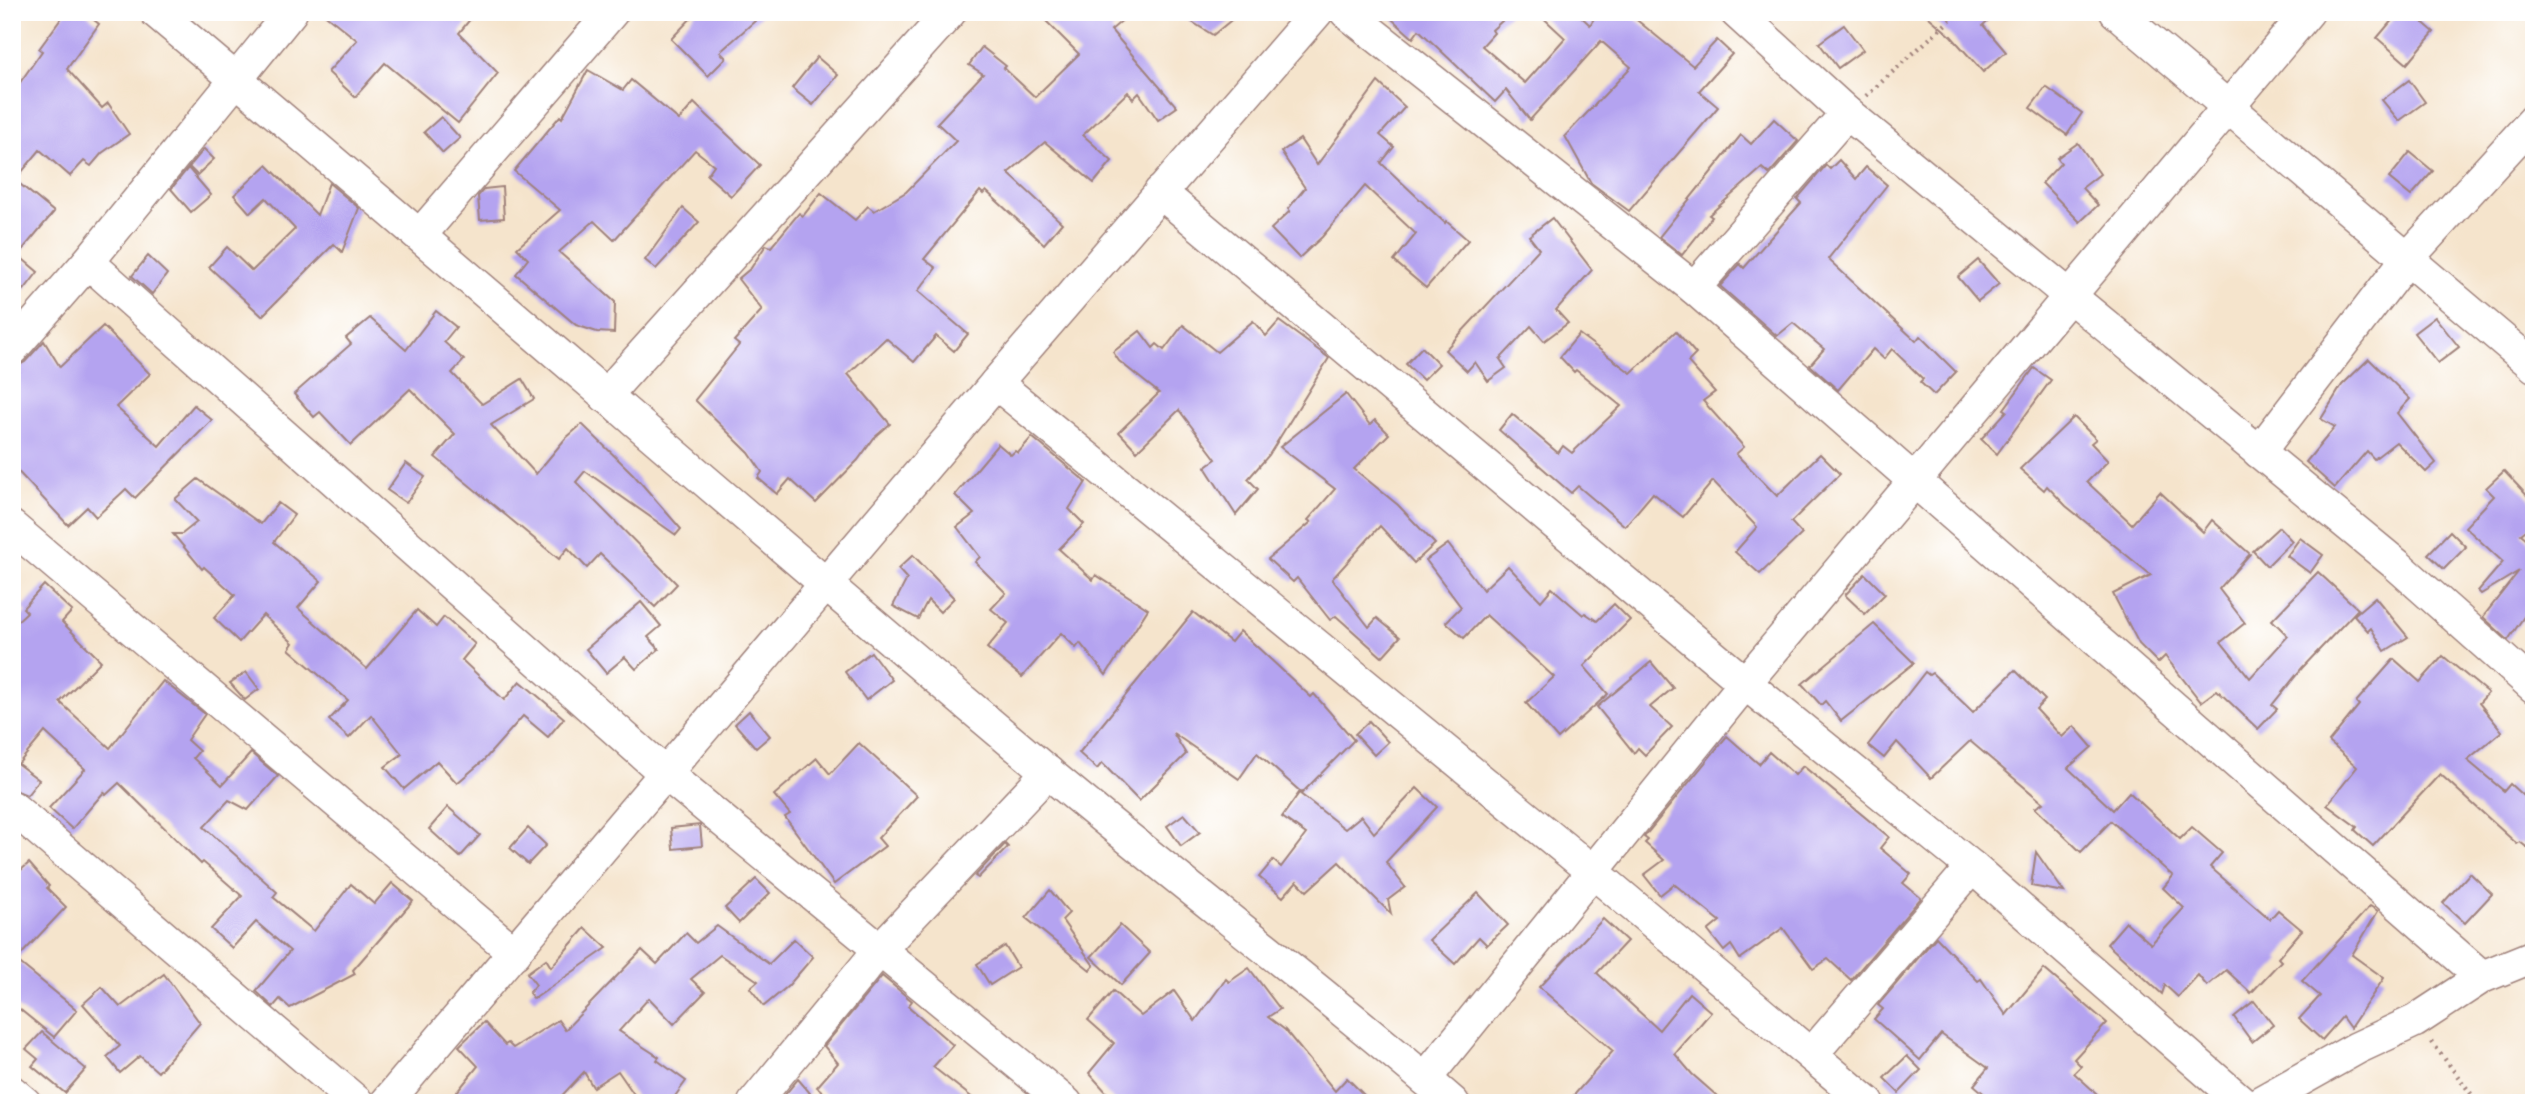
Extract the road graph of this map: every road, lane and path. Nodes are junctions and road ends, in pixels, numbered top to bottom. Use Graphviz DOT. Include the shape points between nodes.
graph roads {
  1 [pos="156,12"];
  2 [pos="290,12"];
  3 [pos="612,12"];
  4 [pos="950,12"];
  5 [pos="1317,12"];
  6 [pos="1346,12"];
  7 [pos="1736,12"];
  8 [pos="1959,12"];
  9 [pos="2116,12"];
  10 [pos="2308,12"];
  11 [pos="237,80"];
  12 [pos="2228,107"];
  13 [pos="1847,113"];
  14 [pos="2534,120"];
  15 [pos="1160,192"];
  16 [pos="421,234"];
  17 [pos="2407,259"];
  18 [pos="89,262"];
  19 [pos="1694,288"];
  20 [pos="2070,296"];
  21 [pos="12,349"];
  22 [pos="2534,366"];
  23 [pos="996,383"];
  24 [pos="605,396"];
  25 [pos="2259,452"];
  26 [pos="1913,482"];
  27 [pos="12,527"];
  28 [pos="826,585"];
  29 [pos="1745,683"];
  30 [pos="2534,687"];
  31 [pos="1048,772"];
  32 [pos="666,775"];
  33 [pos="12,807"];
  34 [pos="1972,867"];
  35 [pos="1592,871"];
  36 [pos="881,948"];
  37 [pos="515,953"];
  38 [pos="2534,956"];
  39 [pos="2482,976"];
  40 [pos="2415,1021"];
  41 [pos="1811,1055"];
  42 [pos="1425,1079"];
  43 [pos="12,1092"];
  44 [pos="25,1103"];
  45 [pos="358,1103"];
  46 [pos="386,1103"];
  47 [pos="754,1103"];
  48 [pos="1066,1103"];
  49 [pos="1453,1103"];
  50 [pos="1868,1103"];
  51 [pos="2243,1103"];
  52 [pos="2259,1103"];
  53 [pos="2478,1103"];
  1 -- 11 [label="street"];
  2 -- 11 [label="street"];
  3 -- 16 [label="street"];
  4 -- 24 [label="street"];
  5 -- 15 [label="street"];
  6 -- 19 [label="street"];
  7 -- 13 [label="street"];
  8 -- 13 [label="path"];
  9 -- 12 [label="street"];
  10 -- 12 [label="street"];
  11 -- 16 [label="street"];
  11 -- 18 [label="street"];
  12 -- 17 [label="street"];
  12 -- 20 [label="street"];
  13 -- 19 [label="street"];
  13 -- 20 [label="street"];
  14 -- 17 [label="street"];
  15 -- 23 [label="street"];
  15 -- 29 [label="street"];
  16 -- 24 [label="street"];
  17 -- 22 [label="street"];
  17 -- 25 [label="street"];
  18 -- 21 [label="street"];
  18 -- 32 [label="street"];
  19 -- 26 [label="street"];
  20 -- 25 [label="street"];
  20 -- 26 [label="street"];
  23 -- 28 [label="street"];
  23 -- 35 [label="street"];
  24 -- 28 [label="street"];
  25 -- 30 [label="street" via="2397,565"];
  26 -- 29 [label="street"];
  26 -- 39 [label="street"];
  27 -- 37 [label="street"];
  28 -- 31 [label="street"];
  28 -- 32 [label="street"];
  29 -- 34 [label="street"];
  29 -- 35 [label="street"];
  31 -- 36 [label="street"];
  31 -- 42 [label="street"];
  32 -- 36 [label="street"];
  32 -- 37 [label="street"];
  33 -- 45 [label="street"];
  34 -- 41 [label="street"];
  34 -- 51 [label="street"];
  35 -- 41 [label="street"];
  35 -- 42 [label="street"];
  36 -- 47 [label="street"];
  36 -- 48 [label="street"];
  37 -- 46 [label="street"];
  38 -- 39 [label="street"];
  39 -- 40 [label="street"];
  40 -- 52 [label="street"];
  40 -- 53 [label="path"];
  41 -- 50 [label="street"];
  42 -- 49 [label="street"];
  43 -- 44 [label="street"];
}
